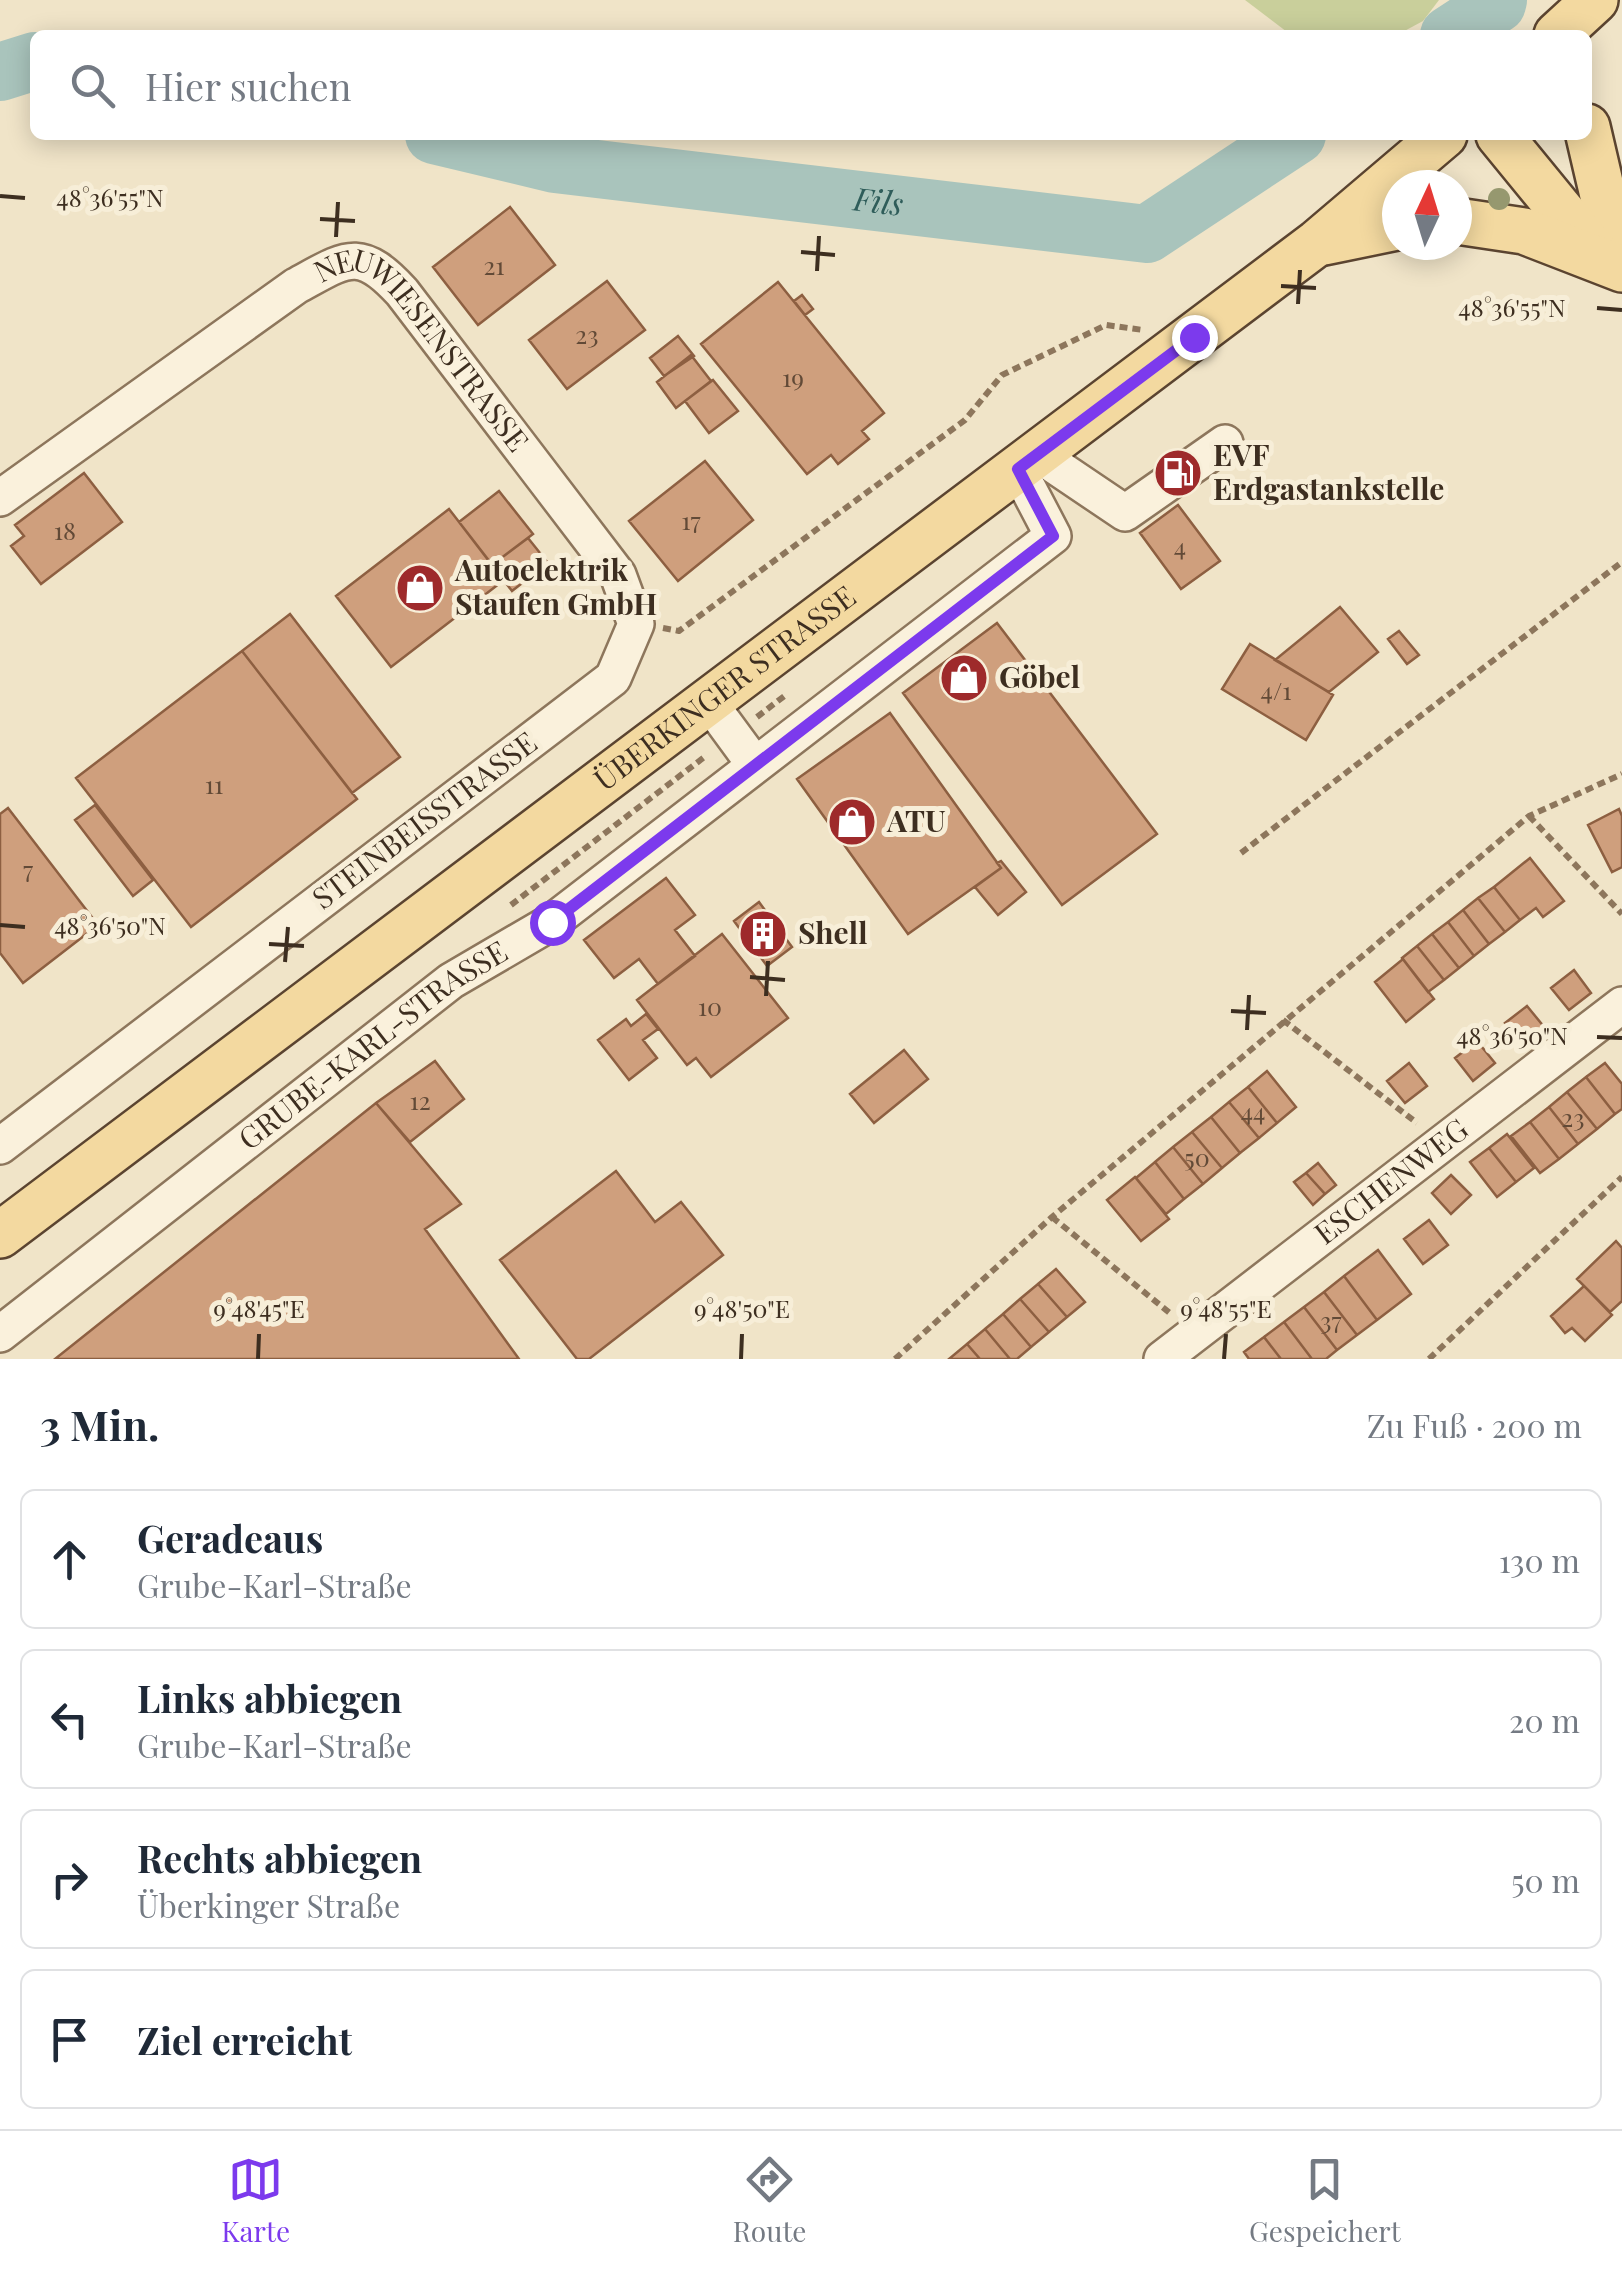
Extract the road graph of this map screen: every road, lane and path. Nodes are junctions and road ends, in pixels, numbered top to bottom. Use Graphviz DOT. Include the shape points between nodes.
graph roads {
  1 [pos="1596,0"];
  2 [pos="1610,0"];
  3 [pos="1563,30"];
  4 [pos="1592,35"];
  5 [pos="1438,140"];
  6 [pos="1504,140"];
  7 [pos="1539,140"];
  8 [pos="1590,140"];
  9 [pos="1472,224"];
  10 [pos="1382,230"];
  11 [pos="1317,243"];
  12 [pos="1614,251"];
  13 [pos="1194,337"];
  14 [pos="1225,443"];
  15 [pos="1028,462"];
  16 [pos="0,498"];
  17 [pos="1622,562"];
  18 [pos="636,624"];
  19 [pos="708,701"];
  20 [pos="755,765"];
  21 [pos="1622,774"];
  22 [pos="1530,816"];
  23 [pos="1241,853"];
  24 [pos="1622,914"];
  25 [pos="1622,1004"];
  26 [pos="1283,1020"];
  27 [pos="1442,1142"];
  28 [pos="0,1146"];
  29 [pos="1622,1178"];
  30 [pos="1052,1217"];
  31 [pos="0,1235"];
  32 [pos="0,1334"];
  33 [pos="1196,1334"];
  34 [pos="895,1359"];
  35 [pos="1162,1359"];
  36 [pos="1429,1359"];
  1 -- 3 [label="main road"];
  2 -- 4 [label="main road"];
  5 -- 11 [label="main road, ÜBERKINGER STRASSE"];
  6 -- 12 [label="main road"];
  7 -- 12 [label="main road"];
  8 -- 12 [label="main road"];
  9 -- 12 [label="main road"];
  10 -- 11 [label="main road"];
  11 -- 13 [label="main road, ÜBERKINGER STRASSE"];
  13 -- 15 [label="main road, ÜBERKINGER STRASSE"];
  13 -- 18 [label="path" via="1106,325 1002,375 965,420 679,631"];
  14 -- 15 [label="street" via="1125,514"];
  15 -- 19 [label="main road, ÜBERKINGER STRASSE"];
  15 -- 20 [label="street, GRUBE-KARL-STRASSE" via="1053,536"];
  16 -- 18 [label="street, NEUWIESENSTRASSE" via="296,286 345,260 375,265 618,574"];
  17 -- 23 [label="path"];
  18 -- 28 [label="street, STEINBEISSTRASSE" via="613,678"];
  19 -- 20 [label="street"];
  19 -- 31 [label="main road, ÜBERKINGER STRASSE"];
  20 -- 32 [label="street, GRUBE-KARL-STRASSE" via="552,922 451,980"];
  21 -- 22 [label="path"];
  22 -- 24 [label="path"];
  22 -- 26 [label="path"];
  25 -- 27 [label="street, ESCHENWEG"];
  26 -- 27 [label="path"];
  26 -- 30 [label="path"];
  27 -- 33 [label="street, ESCHENWEG"];
  29 -- 36 [label="path"];
  30 -- 33 [label="path"];
  30 -- 34 [label="path"];
  33 -- 35 [label="street, ESCHENWEG"];
}
